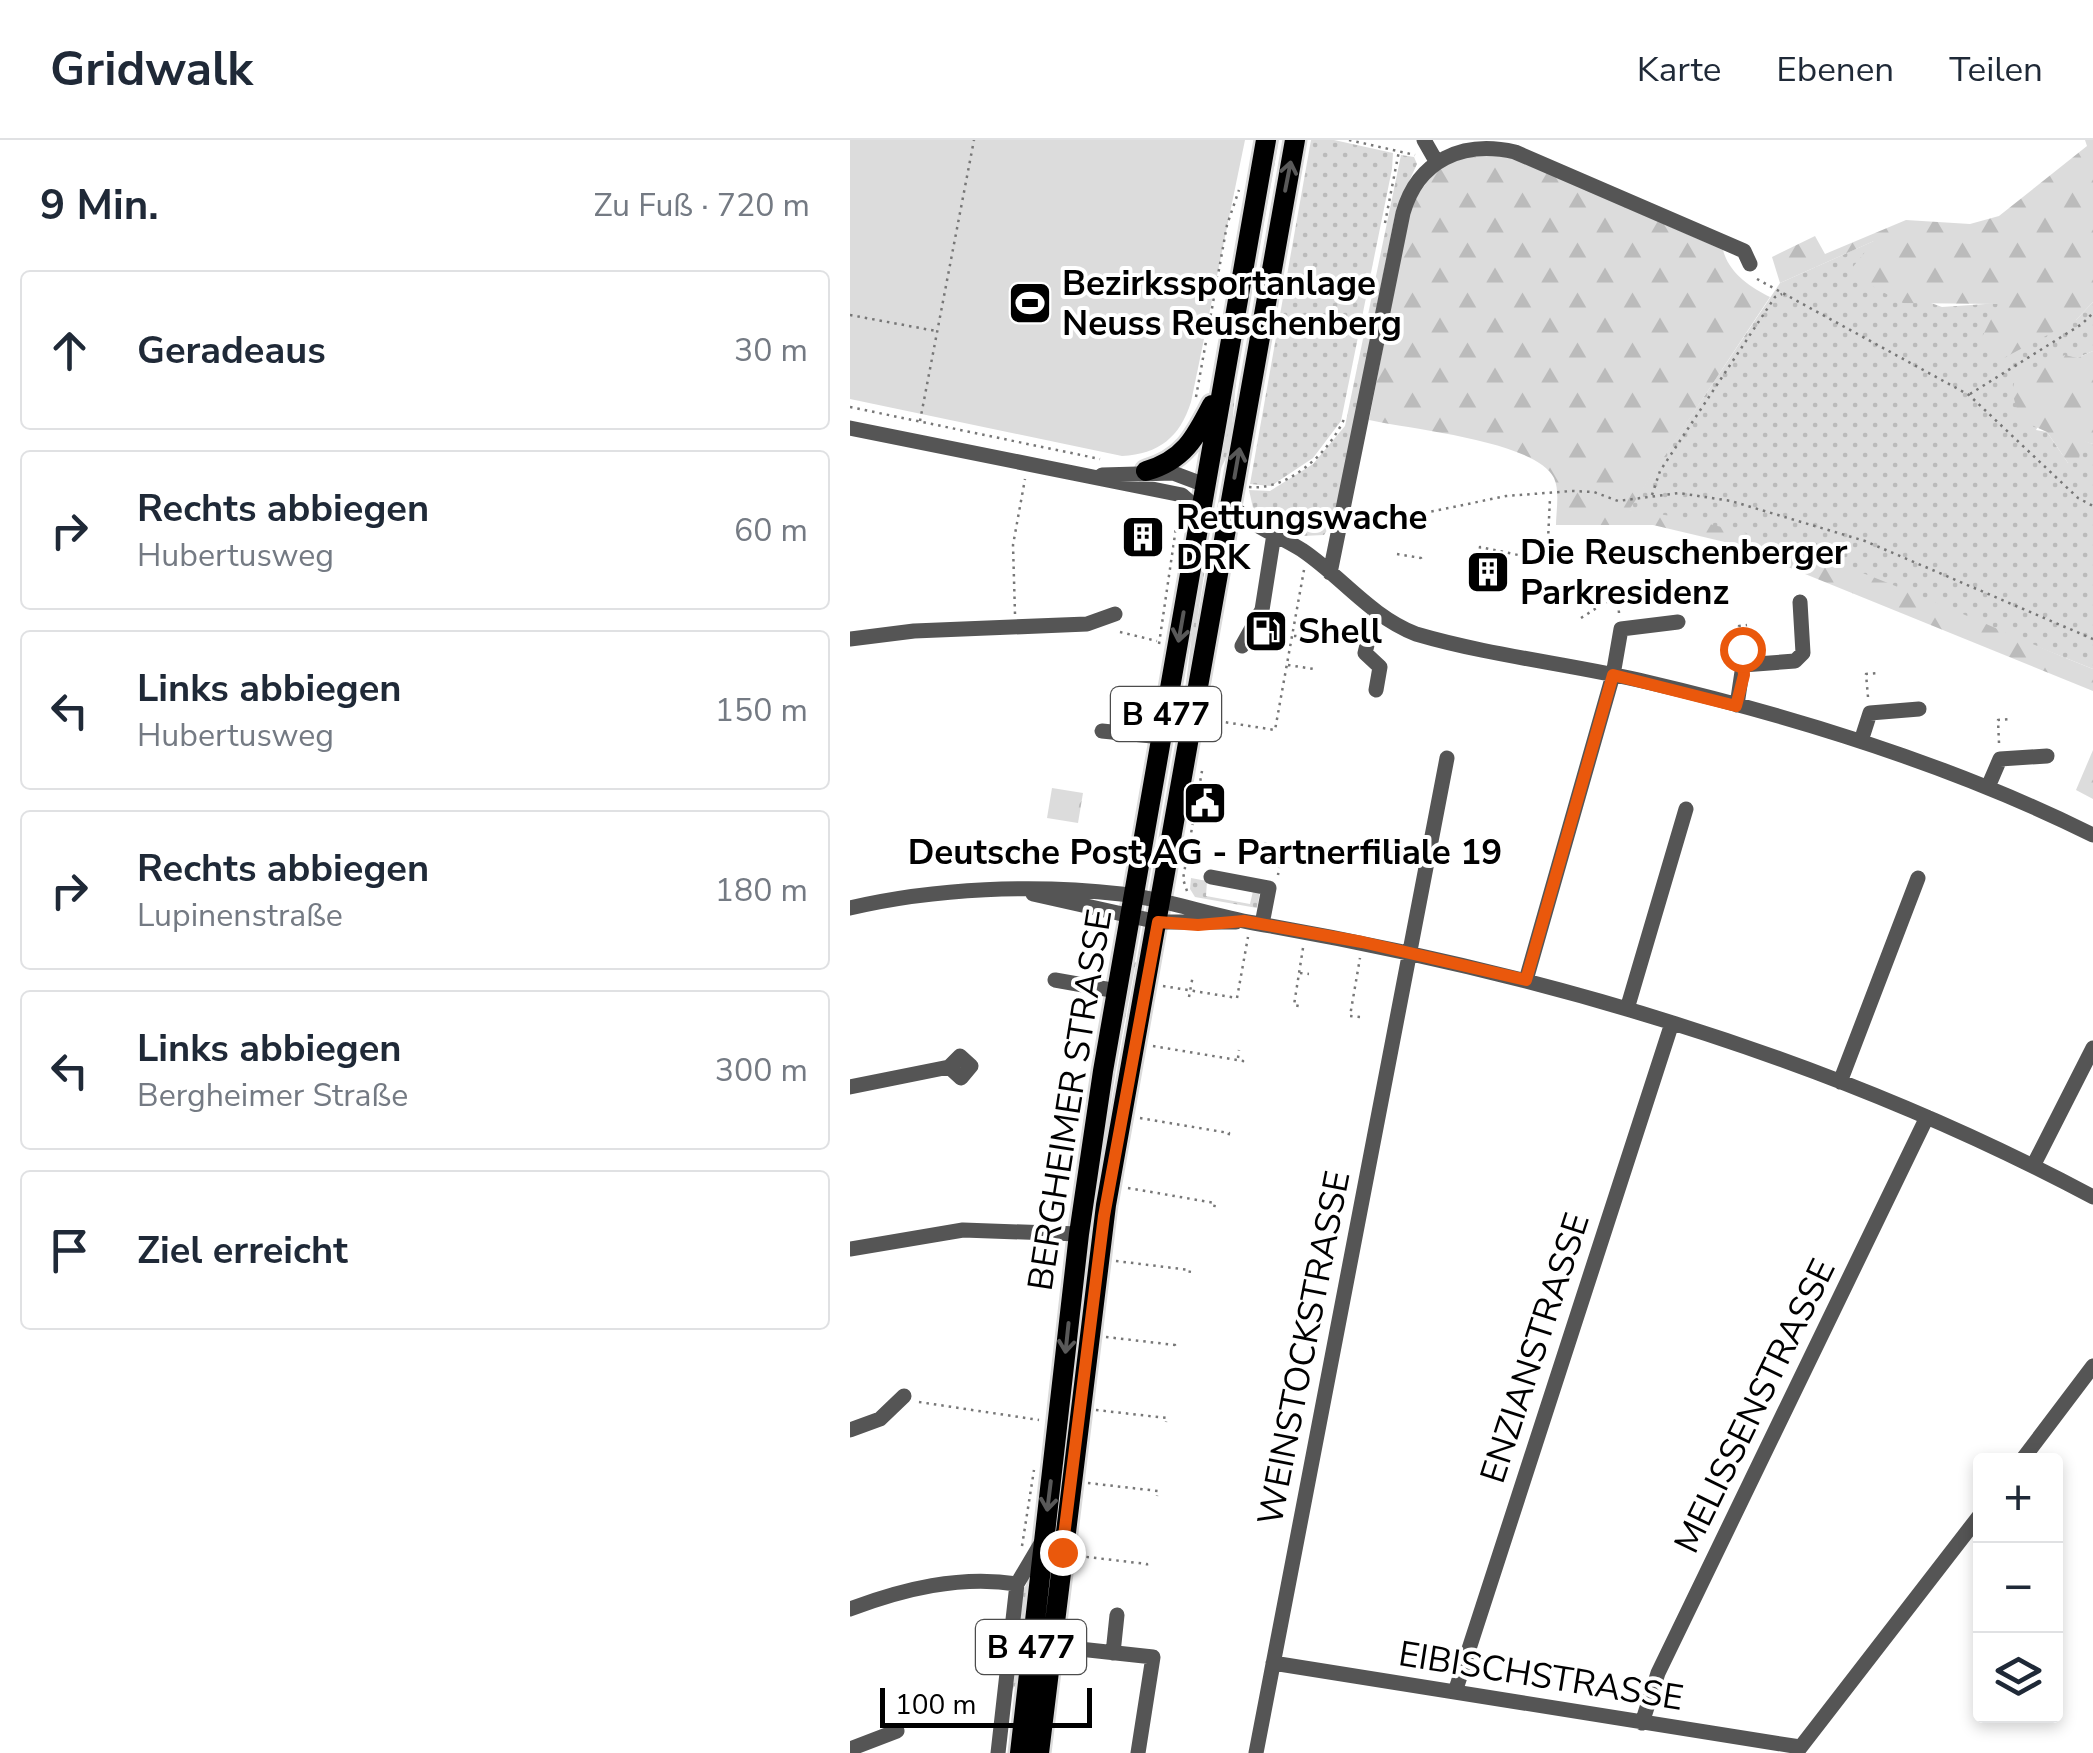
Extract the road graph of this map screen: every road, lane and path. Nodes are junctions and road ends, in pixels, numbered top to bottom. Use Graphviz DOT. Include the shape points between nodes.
graph roads {
  1 [pos="974,140"];
  2 [pos="1266,140"];
  3 [pos="1294,140"];
  4 [pos="1349,140"];
  5 [pos="1424,140"];
  6 [pos="1399,151"];
  7 [pos="1436,161"];
  8 [pos="1239,190"];
  9 [pos="1384,227"];
  10 [pos="1750,264"];
  11 [pos="1788,295"];
  12 [pos="2093,312"];
  13 [pos="850,315"];
  14 [pos="938,331"];
  15 [pos="1222,386"];
  16 [pos="1968,395"];
  17 [pos="1196,396"];
  18 [pos="1350,406"];
  19 [pos="850,407"];
  20 [pos="920,423"];
  21 [pos="850,428"];
  22 [pos="1111,461"];
  23 [pos="1028,462"];
  24 [pos="1146,471"];
  25 [pos="1095,475"];
  26 [pos="1205,485"];
  27 [pos="1245,487"];
  28 [pos="1550,496"];
  29 [pos="1652,497"];
  30 [pos="1230,503"];
  31 [pos="2093,506"];
  32 [pos="1346,509"];
  33 [pos="1200,511"];
  34 [pos="1274,534"];
  35 [pos="1307,554"];
  36 [pos="1397,554"];
  37 [pos="1479,556"];
  38 [pos="1421,562"];
  39 [pos="1330,573"];
  40 [pos="1539,587"];
  41 [pos="1547,587"];
  42 [pos="1624,591"];
  43 [pos="1618,600"];
  44 [pos="1800,602"];
  45 [pos="1375,612"];
  46 [pos="1115,614"];
  47 [pos="1581,618"];
  48 [pos="1678,622"];
  49 [pos="1747,625"];
  50 [pos="1015,626"];
  51 [pos="1621,630"];
  52 [pos="1120,632"];
  53 [pos="1292,635"];
  54 [pos="1319,637"];
  55 [pos="850,639"];
  56 [pos="2093,639"];
  57 [pos="1159,641"];
  58 [pos="1242,646"];
  59 [pos="1287,664"];
  60 [pos="1743,665"];
  61 [pos="1314,669"];
  62 [pos="1879,673"];
  63 [pos="1613,675"];
  64 [pos="1376,690"];
  65 [pos="1736,706"];
  66 [pos="1919,709"];
  67 [pos="1870,713"];
  68 [pos="1205,719"];
  69 [pos="2012,719"];
  70 [pos="1102,731"];
  71 [pos="1162,736"];
  72 [pos="1861,741"];
  73 [pos="2046,756"];
  74 [pos="1202,758"];
  75 [pos="1446,758"];
  76 [pos="2000,759"];
  77 [pos="1988,787"];
  78 [pos="1686,809"];
  79 [pos="2093,836"];
  80 [pos="1258,842"];
  81 [pos="1211,877"];
  82 [pos="1918,878"];
  83 [pos="1269,888"];
  84 [pos="1184,905"];
  85 [pos="1133,906"];
  86 [pos="850,908"];
  87 [pos="1160,912"];
  88 [pos="1252,922"];
  89 [pos="1305,932"];
  90 [pos="1362,942"];
  91 [pos="1410,954"];
  92 [pos="1243,963"];
  93 [pos="1252,964"];
  94 [pos="1164,971"];
  95 [pos="1299,972"];
  96 [pos="1309,974"];
  97 [pos="1193,976"];
  98 [pos="1055,980"];
  99 [pos="1526,980"];
  100 [pos="1356,983"];
  101 [pos="1162,985"];
  102 [pos="1365,985"];
  103 [pos="1190,990"];
  104 [pos="1117,992"];
  105 [pos="1222,995"];
  106 [pos="1238,995"];
  107 [pos="1247,996"];
  108 [pos="1160,997"];
  109 [pos="1189,997"];
  110 [pos="1221,1002"];
  111 [pos="1303,1006"];
  112 [pos="1627,1009"];
  113 [pos="1360,1017"];
  114 [pos="1672,1022"];
  115 [pos="1152,1045"];
  116 [pos="2093,1048"];
  117 [pos="1239,1050"];
  118 [pos="1201,1054"];
  119 [pos="1222,1057"];
  120 [pos="1200,1060"];
  121 [pos="1238,1060"];
  122 [pos="1220,1064"];
  123 [pos="1242,1067"];
  124 [pos="949,1068"];
  125 [pos="1840,1082"];
  126 [pos="850,1087"];
  127 [pos="1138,1117"];
  128 [pos="1926,1117"];
  129 [pos="1228,1138"];
  130 [pos="2033,1166"];
  131 [pos="1127,1188"];
  132 [pos="1174,1196"];
  133 [pos="2093,1197"];
  134 [pos="1194,1199"];
  135 [pos="1173,1202"];
  136 [pos="1193,1206"];
  137 [pos="1214,1209"];
  138 [pos="1079,1234"];
  139 [pos="850,1249"];
  140 [pos="1138,1264"];
  141 [pos="1164,1267"];
  142 [pos="1137,1271"];
  143 [pos="1163,1274"];
  144 [pos="1112,1276"];
  145 [pos="1190,1278"];
  146 [pos="1104,1336"];
  147 [pos="1174,1350"];
  148 [pos="2093,1366"];
  149 [pos="904,1396"];
  150 [pos="1095,1410"];
  151 [pos="1042,1420"];
  152 [pos="1166,1422"];
  153 [pos="850,1430"];
  154 [pos="2027,1453"];
  155 [pos="1158,1496"];
  156 [pos="1085,1498"];
  157 [pos="1973,1524"];
  158 [pos="1043,1540"];
  159 [pos="1080,1545"];
  160 [pos="1147,1568"];
  161 [pos="1018,1584"];
  162 [pos="850,1609"];
  163 [pos="1117,1615"];
  164 [pos="1052,1646"];
  165 [pos="1113,1653"];
  166 [pos="1273,1663"];
  167 [pos="1455,1692"];
  168 [pos="1642,1723"];
  169 [pos="897,1732"];
  170 [pos="850,1750"];
  171 [pos="1798,1750"];
  172 [pos="998,1753"];
  173 [pos="1020,1753"];
  174 [pos="1040,1753"];
  175 [pos="1138,1753"];
  176 [pos="1256,1753"];
  1 -- 14 [label="path"];
  2 -- 15 [label="main road, BERGHEIMER STRASSE / B 477"];
  30 -- 3 [label="main road, BERGHEIMER STRASSE / B 477, one-way"];
  4 -- 6 [label="path"];
  5 -- 7 [label="street"];
  6 -- 7 [label="path"];
  6 -- 9 [label="path"];
  7 -- 10 [label="street" via="1484,146 1516,152 1744,251"];
  7 -- 32 [label="street" via="1402,213"];
  8 -- 17 [label="path"];
  10 -- 11 [label="path" via="1758,280"];
  11 -- 16 [label="path"];
  11 -- 29 [label="path" via="1775,297 1660,471"];
  12 -- 16 [label="path"];
  13 -- 14 [label="path"];
  14 -- 20 [label="path"];
  15 -- 24 [label="main road" via="1196,440 1177,459"];
  15 -- 26 [label="main road, BERGHEIMER STRASSE / B 477"];
  16 -- 31 [label="path"];
  18 -- 27 [label="path" via="1312,462 1270,489"];
  19 -- 20 [label="path"];
  20 -- 22 [label="path"];
  21 -- 23 [label="street"];
  23 -- 25 [label="street"];
  23 -- 50 [label="path" via="1012,545"];
  24 -- 25 [label="street"];
  24 -- 26 [label="street"];
  25 -- 33 [label="street" via="1182,495"];
  26 -- 30 [label="main road"];
  26 -- 33 [label="main road, BERGHEIMER STRASSE / B 477"];
  28 -- 29 [label="path" via="1572,491 1607,500"];
  28 -- 32 [label="path" via="1506,496 1410,516"];
  28 -- 37 [label="path" via="1547,561 1480,547"];
  29 -- 56 [label="path" via="1679,493 1731,501 1865,541"];
  30 -- 34 [label="street"];
  30 -- 87 [label="main road, BERGHEIMER STRASSE / B 477"];
  32 -- 39 [label="street"];
  33 -- 71 [label="main road, BERGHEIMER STRASSE / B 477, one-way"];
  34 -- 35 [label="street"];
  34 -- 58 [label="street" via="1262,610"];
  35 -- 39 [label="street"];
  35 -- 53 [label="path"];
  36 -- 38 [label="path"];
  39 -- 45 [label="street"];
  40 -- 41 [label="path"];
  42 -- 43 [label="path" via="1617,591"];
  43 -- 47 [label="path"];
  43 -- 51 [label="path"];
  44 -- 60 [label="street" via="1800,658"];
  45 -- 63 [label="street" via="1434,640"];
  45 -- 64 [label="street" via="1365,652 1380,667"];
  46 -- 50 [label="street" via="1087,624"];
  48 -- 51 [label="street"];
  49 -- 60 [label="path" via="1739,626"];
  50 -- 55 [label="street"];
  51 -- 63 [label="street"];
  52 -- 57 [label="path"];
  53 -- 54 [label="path"];
  53 -- 59 [label="path"];
  59 -- 61 [label="path"];
  59 -- 68 [label="path" via="1275,730"];
  60 -- 65 [label="street"];
  62 -- 67 [label="path" via="1866,674"];
  63 -- 65 [label="street"];
  63 -- 99 [label="street"];
  65 -- 72 [label="street"];
  66 -- 67 [label="street"];
  67 -- 72 [label="street"];
  69 -- 76 [label="path" via="1998,720"];
  70 -- 71 [label="street"];
  71 -- 85 [label="main road, BERGHEIMER STRASSE / B 477"];
  72 -- 77 [label="street"];
  73 -- 76 [label="street"];
  74 -- 84 [label="path"];
  75 -- 91 [label="street, WEINSTOCKSTRASSE"];
  76 -- 77 [label="street"];
  77 -- 79 [label="street"];
  78 -- 112 [label="street"];
  80 -- 83 [label="path" via="1282,846 1277,881"];
  81 -- 83 [label="street"];
  82 -- 125 [label="street"];
  83 -- 88 [label="street"];
  84 -- 87 [label="street"];
  84 -- 88 [label="street"];
  85 -- 86 [label="street" via="1030,892 924,894"];
  85 -- 87 [label="street"];
  85 -- 104 [label="main road, BERGHEIMER STRASSE / B 477"];
  87 -- 88 [label="street" via="1198,925"];
  87 -- 164 [label="main road, BERGHEIMER STRASSE / B 477" via="1104,1216"];
  88 -- 89 [label="street"];
  88 -- 92 [label="path"];
  89 -- 90 [label="street"];
  89 -- 95 [label="path"];
  90 -- 91 [label="street"];
  90 -- 100 [label="path"];
  91 -- 99 [label="street"];
  91 -- 166 [label="street, WEINSTOCKSTRASSE"];
  92 -- 93 [label="path"];
  92 -- 106 [label="path"];
  94 -- 101 [label="path"];
  95 -- 96 [label="path"];
  95 -- 111 [label="path" via="1294,1005"];
  97 -- 103 [label="path"];
  98 -- 104 [label="street"];
  99 -- 112 [label="street"];
  100 -- 102 [label="path"];
  100 -- 113 [label="path" via="1350,1016"];
  101 -- 103 [label="path"];
  101 -- 108 [label="path"];
  103 -- 105 [label="path"];
  103 -- 109 [label="path"];
  104 -- 138 [label="main road, BERGHEIMER STRASSE / B 477"];
  105 -- 106 [label="path"];
  105 -- 110 [label="path"];
  106 -- 107 [label="path"];
  112 -- 114 [label="street"];
  114 -- 125 [label="street"];
  114 -- 167 [label="street, ENZIANSTRASSE"];
  115 -- 118 [label="path"];
  116 -- 130 [label="street"];
  117 -- 121 [label="path"];
  118 -- 119 [label="path"];
  118 -- 120 [label="path"];
  119 -- 121 [label="path"];
  119 -- 122 [label="path"];
  121 -- 123 [label="path"];
  124 -- 126 [label="street"];
  125 -- 128 [label="street"];
  127 -- 129 [label="path" via="1229,1133"];
  128 -- 130 [label="street"];
  128 -- 168 [label="street, MELISSENSTRASSE" via="1658,1673"];
  130 -- 133 [label="street"];
  131 -- 132 [label="path"];
  132 -- 134 [label="path"];
  132 -- 135 [label="path"];
  134 -- 136 [label="path"];
  134 -- 137 [label="path" via="1215,1202"];
  138 -- 139 [label="street" via="964,1230"];
  138 -- 158 [label="main road, BERGHEIMER STRASSE / B 477, one-way"];
  140 -- 141 [label="path"];
  140 -- 142 [label="path"];
  140 -- 144 [label="path" via="1115,1261"];
  141 -- 143 [label="path"];
  141 -- 145 [label="path" via="1190,1270"];
  146 -- 147 [label="path" via="1175,1345"];
  148 -- 154 [label="street"];
  149 -- 151 [label="path" via="934,1408"];
  149 -- 153 [label="street" via="880,1419"];
  150 -- 152 [label="path"];
  155 -- 156 [label="path" via="1086,1483"];
  157 -- 171 [label="street"];
  158 -- 161 [label="street, BERGHEIMER STRASSE"];
  158 -- 173 [label="main road, BERGHEIMER STRASSE / B 477"];
  159 -- 160 [label="path" via="1077,1556"];
  161 -- 162 [label="street" via="914,1588"];
  161 -- 172 [label="street, BERGHEIMER STRASSE"];
  163 -- 165 [label="street"];
  164 -- 165 [label="street"];
  164 -- 174 [label="main road, BERGHEIMER STRASSE / B 477"];
  165 -- 175 [label="street" via="1153,1657"];
  166 -- 167 [label="street, EIBISCHSTRASSE"];
  166 -- 176 [label="street, WEINSTOCKSTRASSE"];
  167 -- 168 [label="street, EIBISCHSTRASSE"];
  168 -- 171 [label="street, EIBISCHSTRASSE"];
  169 -- 170 [label="street"];
}
